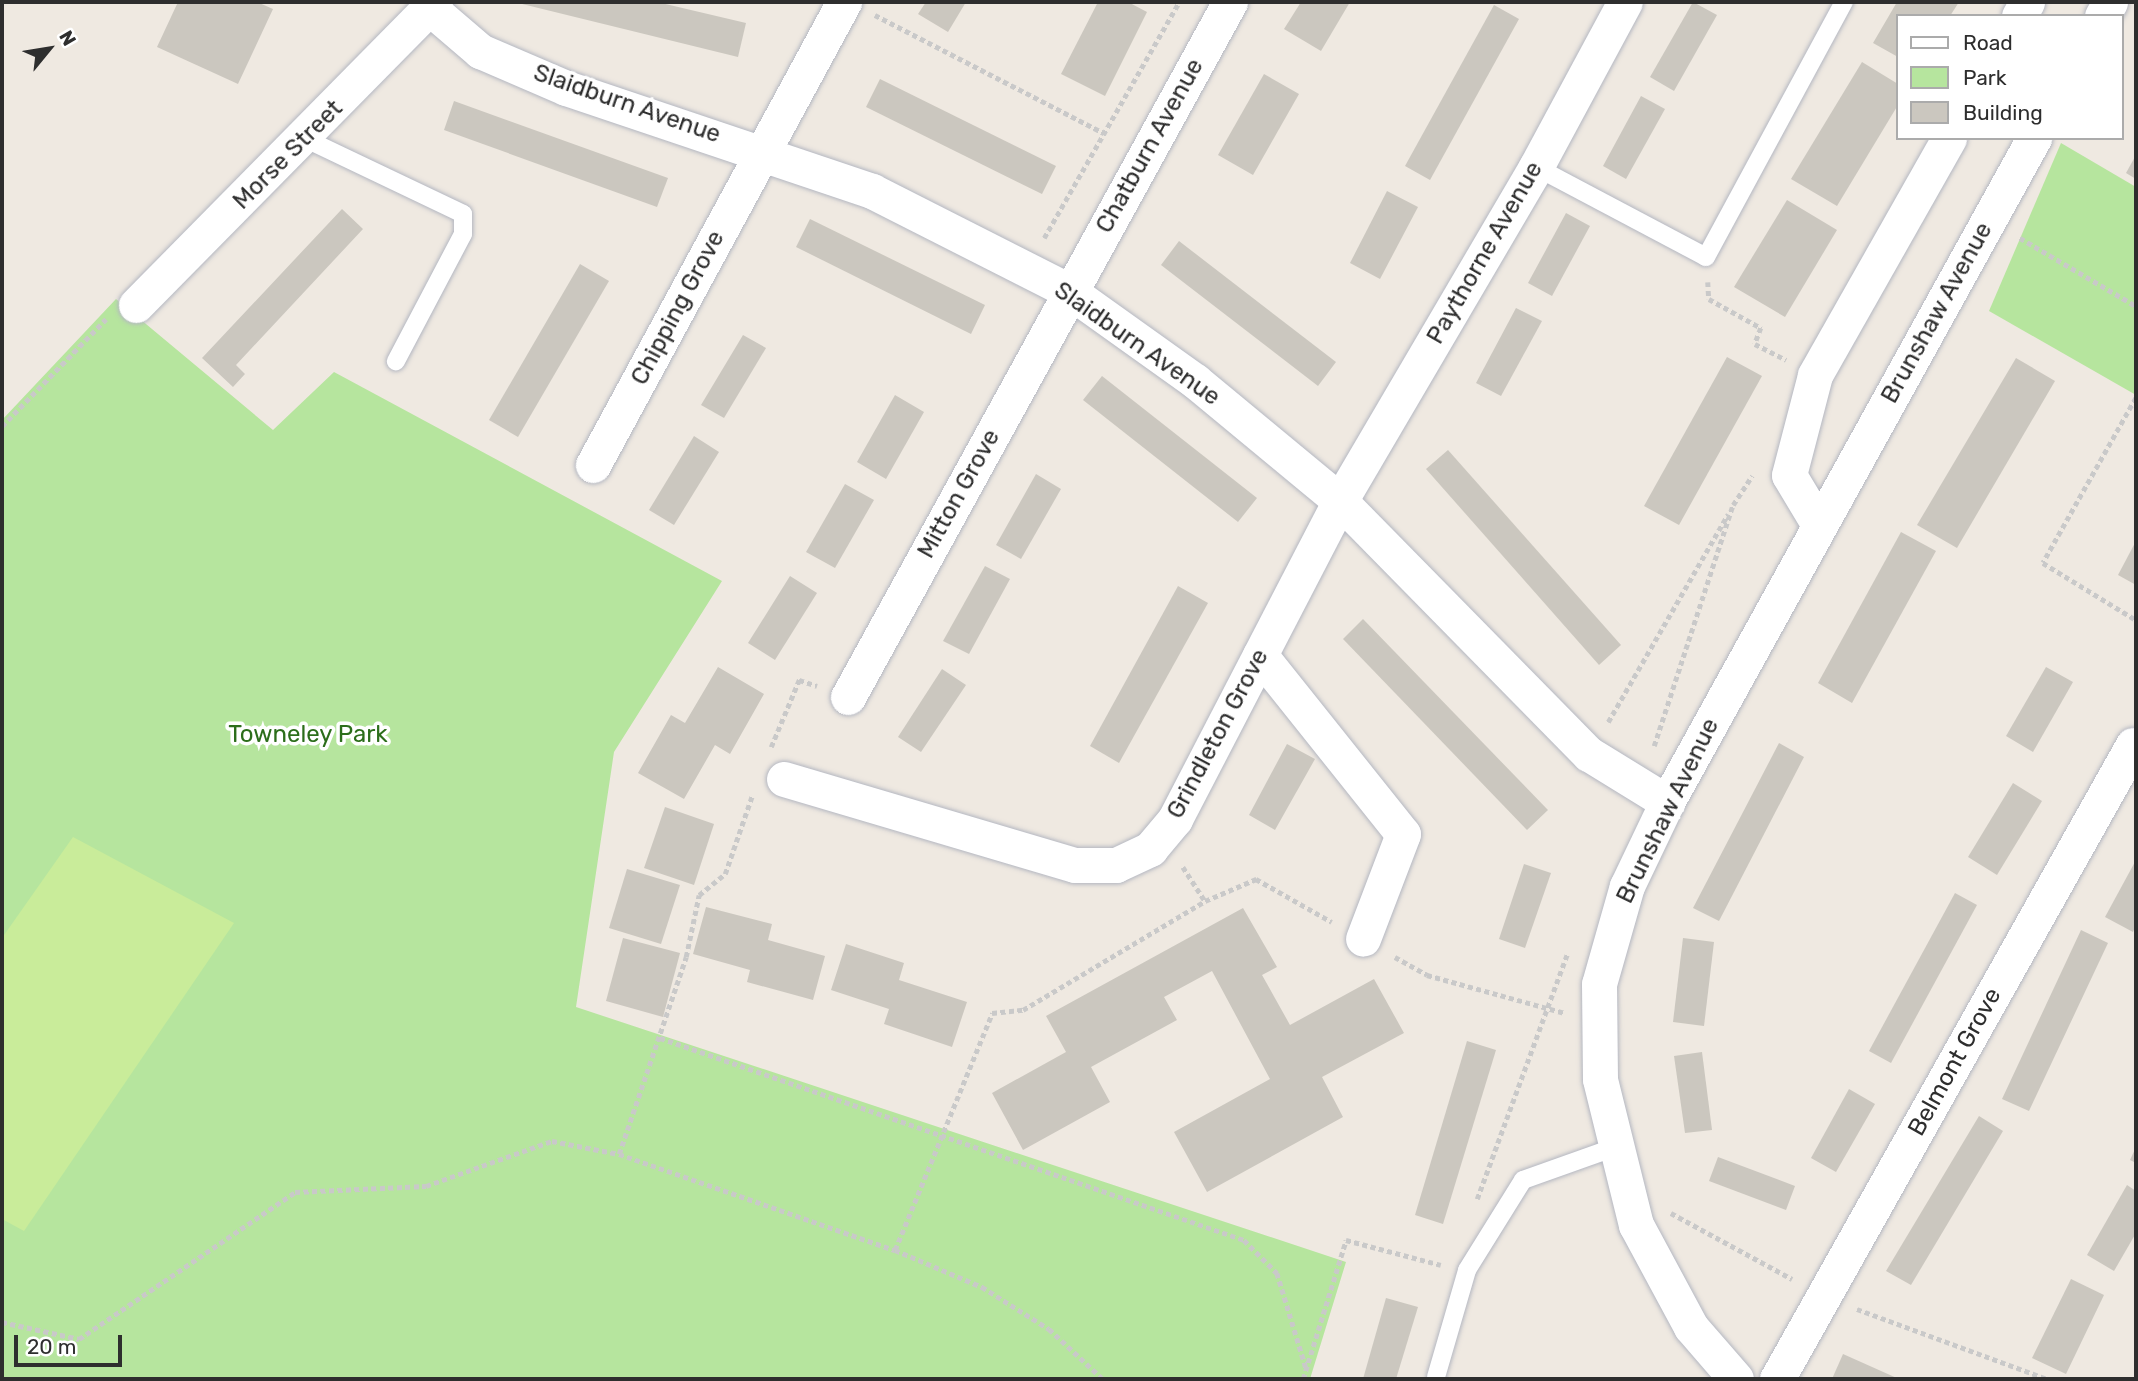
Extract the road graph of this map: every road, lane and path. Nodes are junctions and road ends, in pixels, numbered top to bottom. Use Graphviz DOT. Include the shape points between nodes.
graph roads {
  1 [pos="1179,2"];
  2 [pos="1230,2"];
  3 [pos="1625,2"];
  4 [pos="1844,2"];
  5 [pos="855,5"];
  6 [pos="433,6"];
  7 [pos="1104,133"];
  8 [pos="306,139"];
  9 [pos="1948,140"];
  10 [pos="2033,140"];
  11 [pos="762,151"];
  12 [pos="1536,167"];
  13 [pos="1989,220"];
  14 [pos="1706,257"];
  15 [pos="1026,269"];
  16 [pos="1069,291"];
  17 [pos="136,305"];
  18 [pos="2136,306"];
  19 [pos="396,361"];
  20 [pos="1815,375"];
  21 [pos="2136,398"];
  22 [pos="2,426"];
  23 [pos="593,465"];
  24 [pos="1756,469"];
  25 [pos="1340,500"];
  26 [pos="1733,505"];
  27 [pos="1819,525"];
  28 [pos="2136,620"];
  29 [pos="1260,655"];
  30 [pos="848,697"];
  31 [pos="2133,745"];
  32 [pos="1590,754"];
  33 [pos="784,779"];
  34 [pos="1654,794"];
  35 [pos="1205,901"];
  36 [pos="1363,939"];
  37 [pos="1570,945"];
  38 [pos="660,1038"];
  39 [pos="943,1138"];
  40 [pos="1613,1148"];
  41 [pos="619,1154"];
  42 [pos="1625,1187"];
  43 [pos="1475,1205"];
  44 [pos="895,1250"];
  45 [pos="1467,1270"];
  46 [pos="1824,1296"];
  47 [pos="2,1322"];
  48 [pos="1306,1368"];
  49 [pos="1436,1377"];
  50 [pos="1102,1379"];
  51 [pos="1304,1379"];
  52 [pos="1736,1379"];
  53 [pos="1777,1379"];
  54 [pos="2047,1379"];
  1 -- 7 [label="path"];
  2 -- 16 [label="street, Chatburn Avenue"];
  3 -- 12 [label="street, Paythorne Avenue"];
  4 -- 14 [label="lane"];
  5 -- 7 [label="path" via="949,58"];
  5 -- 11 [label="street, Chipping Grove"];
  6 -- 8 [label="street, Morse Street"];
  6 -- 11 [label="street, Slaidburn Avenue" via="480,51 504,62"];
  7 -- 15 [label="path"];
  8 -- 17 [label="street, Morse Street"];
  8 -- 19 [label="lane" via="463,214 463,234"];
  9 -- 20 [label="street"];
  10 -- 13 [label="street, Brunshaw Avenue"];
  11 -- 15 [label="street, Slaidburn Avenue" via="872,191"];
  11 -- 23 [label="street, Chipping Grove"];
  12 -- 14 [label="lane"];
  12 -- 25 [label="street, Paythorne Avenue"];
  13 -- 18 [label="path"];
  13 -- 27 [label="street, Brunshaw Avenue"];
  14 -- 20 [label="path" via="1709,299 1761,328 1755,344"];
  15 -- 16 [label="street, Slaidburn Avenue"];
  16 -- 25 [label="street, Slaidburn Avenue" via="1195,381"];
  16 -- 30 [label="street, Mitton Grove"];
  17 -- 22 [label="path" via="120,306 24,396"];
  20 -- 27 [label="street" via="1788,475"];
  21 -- 28 [label="path" via="2043,563"];
  24 -- 26 [label="path"];
  25 -- 29 [label="street, Grindleton Grove"];
  25 -- 32 [label="street, Slaidburn Avenue"];
  26 -- 32 [label="path"];
  26 -- 34 [label="path"];
  27 -- 34 [label="street, Brunshaw Avenue"];
  29 -- 33 [label="street, Grindleton Grove" via="1175,820 1150,849 1116,865 1075,865"];
  29 -- 36 [label="street" via="1403,834"];
  30 -- 33 [label="path" via="799,680 766,760"];
  31 -- 46 [label="street, Belmont Grove"];
  32 -- 34 [label="street, Slaidburn Avenue"];
  33 -- 38 [label="path" via="754,788 724,874 699,895"];
  34 -- 40 [label="street, Brunshaw Avenue" via="1599,984 1600,1079"];
  35 -- 39 [label="path" via="1023,1010 992,1013"];
  37 -- 43 [label="path" via="1498,1128"];
  38 -- 39 [label="path"];
  38 -- 41 [label="path"];
  39 -- 44 [label="path"];
  39 -- 48 [label="path" via="1244,1240 1277,1273"];
  40 -- 42 [label="street, Brunshaw Avenue"];
  40 -- 45 [label="lane" via="1523,1180"];
  41 -- 44 [label="path"];
  41 -- 47 [label="path" via="552,1141 426,1186 295,1192 79,1339"];
  42 -- 46 [label="path"];
  42 -- 52 [label="street, Brunshaw Avenue" via="1636,1225 1691,1327"];
  44 -- 50 [label="path" via="982,1287 1049,1329"];
  45 -- 48 [label="path" via="1346,1240"];
  45 -- 49 [label="lane"];
  46 -- 53 [label="street, Belmont Grove"];
  46 -- 54 [label="path"];
  48 -- 51 [label="path"];
}
